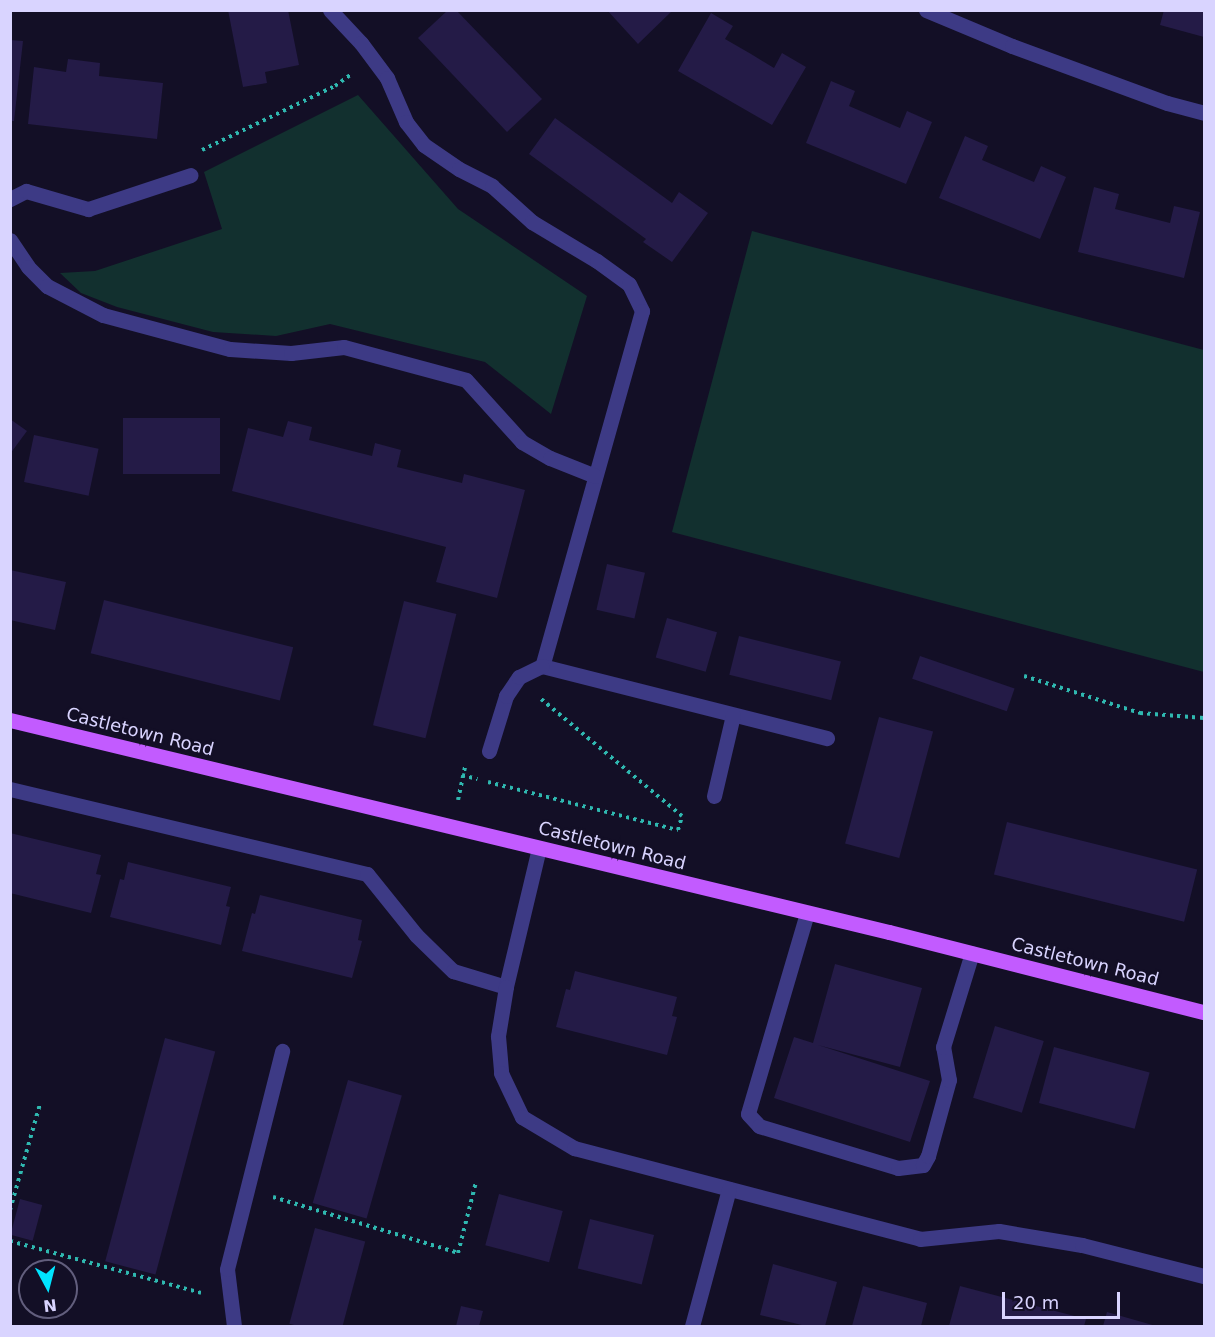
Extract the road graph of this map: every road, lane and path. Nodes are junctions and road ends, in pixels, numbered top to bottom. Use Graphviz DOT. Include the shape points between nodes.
graph roads {
  1 [pos="330,10"];
  2 [pos="926,10"];
  3 [pos="372,58"];
  4 [pos="1204,113"];
  5 [pos="190,175"];
  6 [pos="10,199"];
  7 [pos="10,240"];
  8 [pos="595,476"];
  9 [pos="542,666"];
  10 [pos="1024,676"];
  11 [pos="519,677"];
  12 [pos="733,715"];
  13 [pos="1204,718"];
  14 [pos="10,720"];
  15 [pos="827,738"];
  16 [pos="489,751"];
  17 [pos="462,775"];
  18 [pos="10,789"];
  19 [pos="714,796"];
  20 [pos="539,848"];
  21 [pos="807,913"];
  22 [pos="972,953"];
  23 [pos="506,987"];
  24 [pos="1204,1012"];
  25 [pos="282,1051"];
  26 [pos="40,1104"];
  27 [pos="476,1182"];
  28 [pos="247,1189"];
  29 [pos="729,1189"];
  30 [pos="10,1210"];
  31 [pos="10,1241"];
  32 [pos="1204,1276"];
  33 [pos="230,1293"];
  34 [pos="234,1326"];
  35 [pos="692,1326"];
  1 -- 3 [label="street"];
  2 -- 4 [label="street" via="1045,58"];
  3 -- 5 [label="path" via="335,86 200,151"];
  3 -- 8 [label="street" via="387,78 405,122 424,145 492,186 532,222 629,284 642,311"];
  5 -- 6 [label="street" via="88,209 26,191"];
  7 -- 8 [label="street" via="47,286 103,315 230,349 291,353 344,347 466,380 522,442"];
  8 -- 9 [label="street"];
  9 -- 11 [label="street"];
  9 -- 12 [label="street"];
  10 -- 13 [label="path" via="1140,714"];
  11 -- 16 [label="street" via="506,696"];
  11 -- 17 [label="path" via="682,816 678,830"];
  12 -- 15 [label="street"];
  12 -- 19 [label="street"];
  14 -- 20 [label="main road, Castletown Road"];
  18 -- 23 [label="street" via="367,874 416,935 453,971"];
  20 -- 21 [label="main road, Castletown Road"];
  20 -- 23 [label="street"];
  21 -- 22 [label="main road, Castletown Road"];
  21 -- 22 [label="street" via="748,1114 759,1126 897,1168 924,1165 928,1156 948,1080 943,1047"];
  22 -- 24 [label="main road, Castletown Road"];
  23 -- 29 [label="street" via="498,1036 501,1072 522,1117 574,1148"];
  25 -- 28 [label="street"];
  26 -- 30 [label="path"];
  27 -- 28 [label="path" via="458,1253"];
  28 -- 33 [label="street" via="227,1269"];
  29 -- 32 [label="street" via="920,1239 999,1231 1082,1245"];
  29 -- 35 [label="street"];
  31 -- 33 [label="path" via="202,1293"];
  33 -- 34 [label="street"];
}
